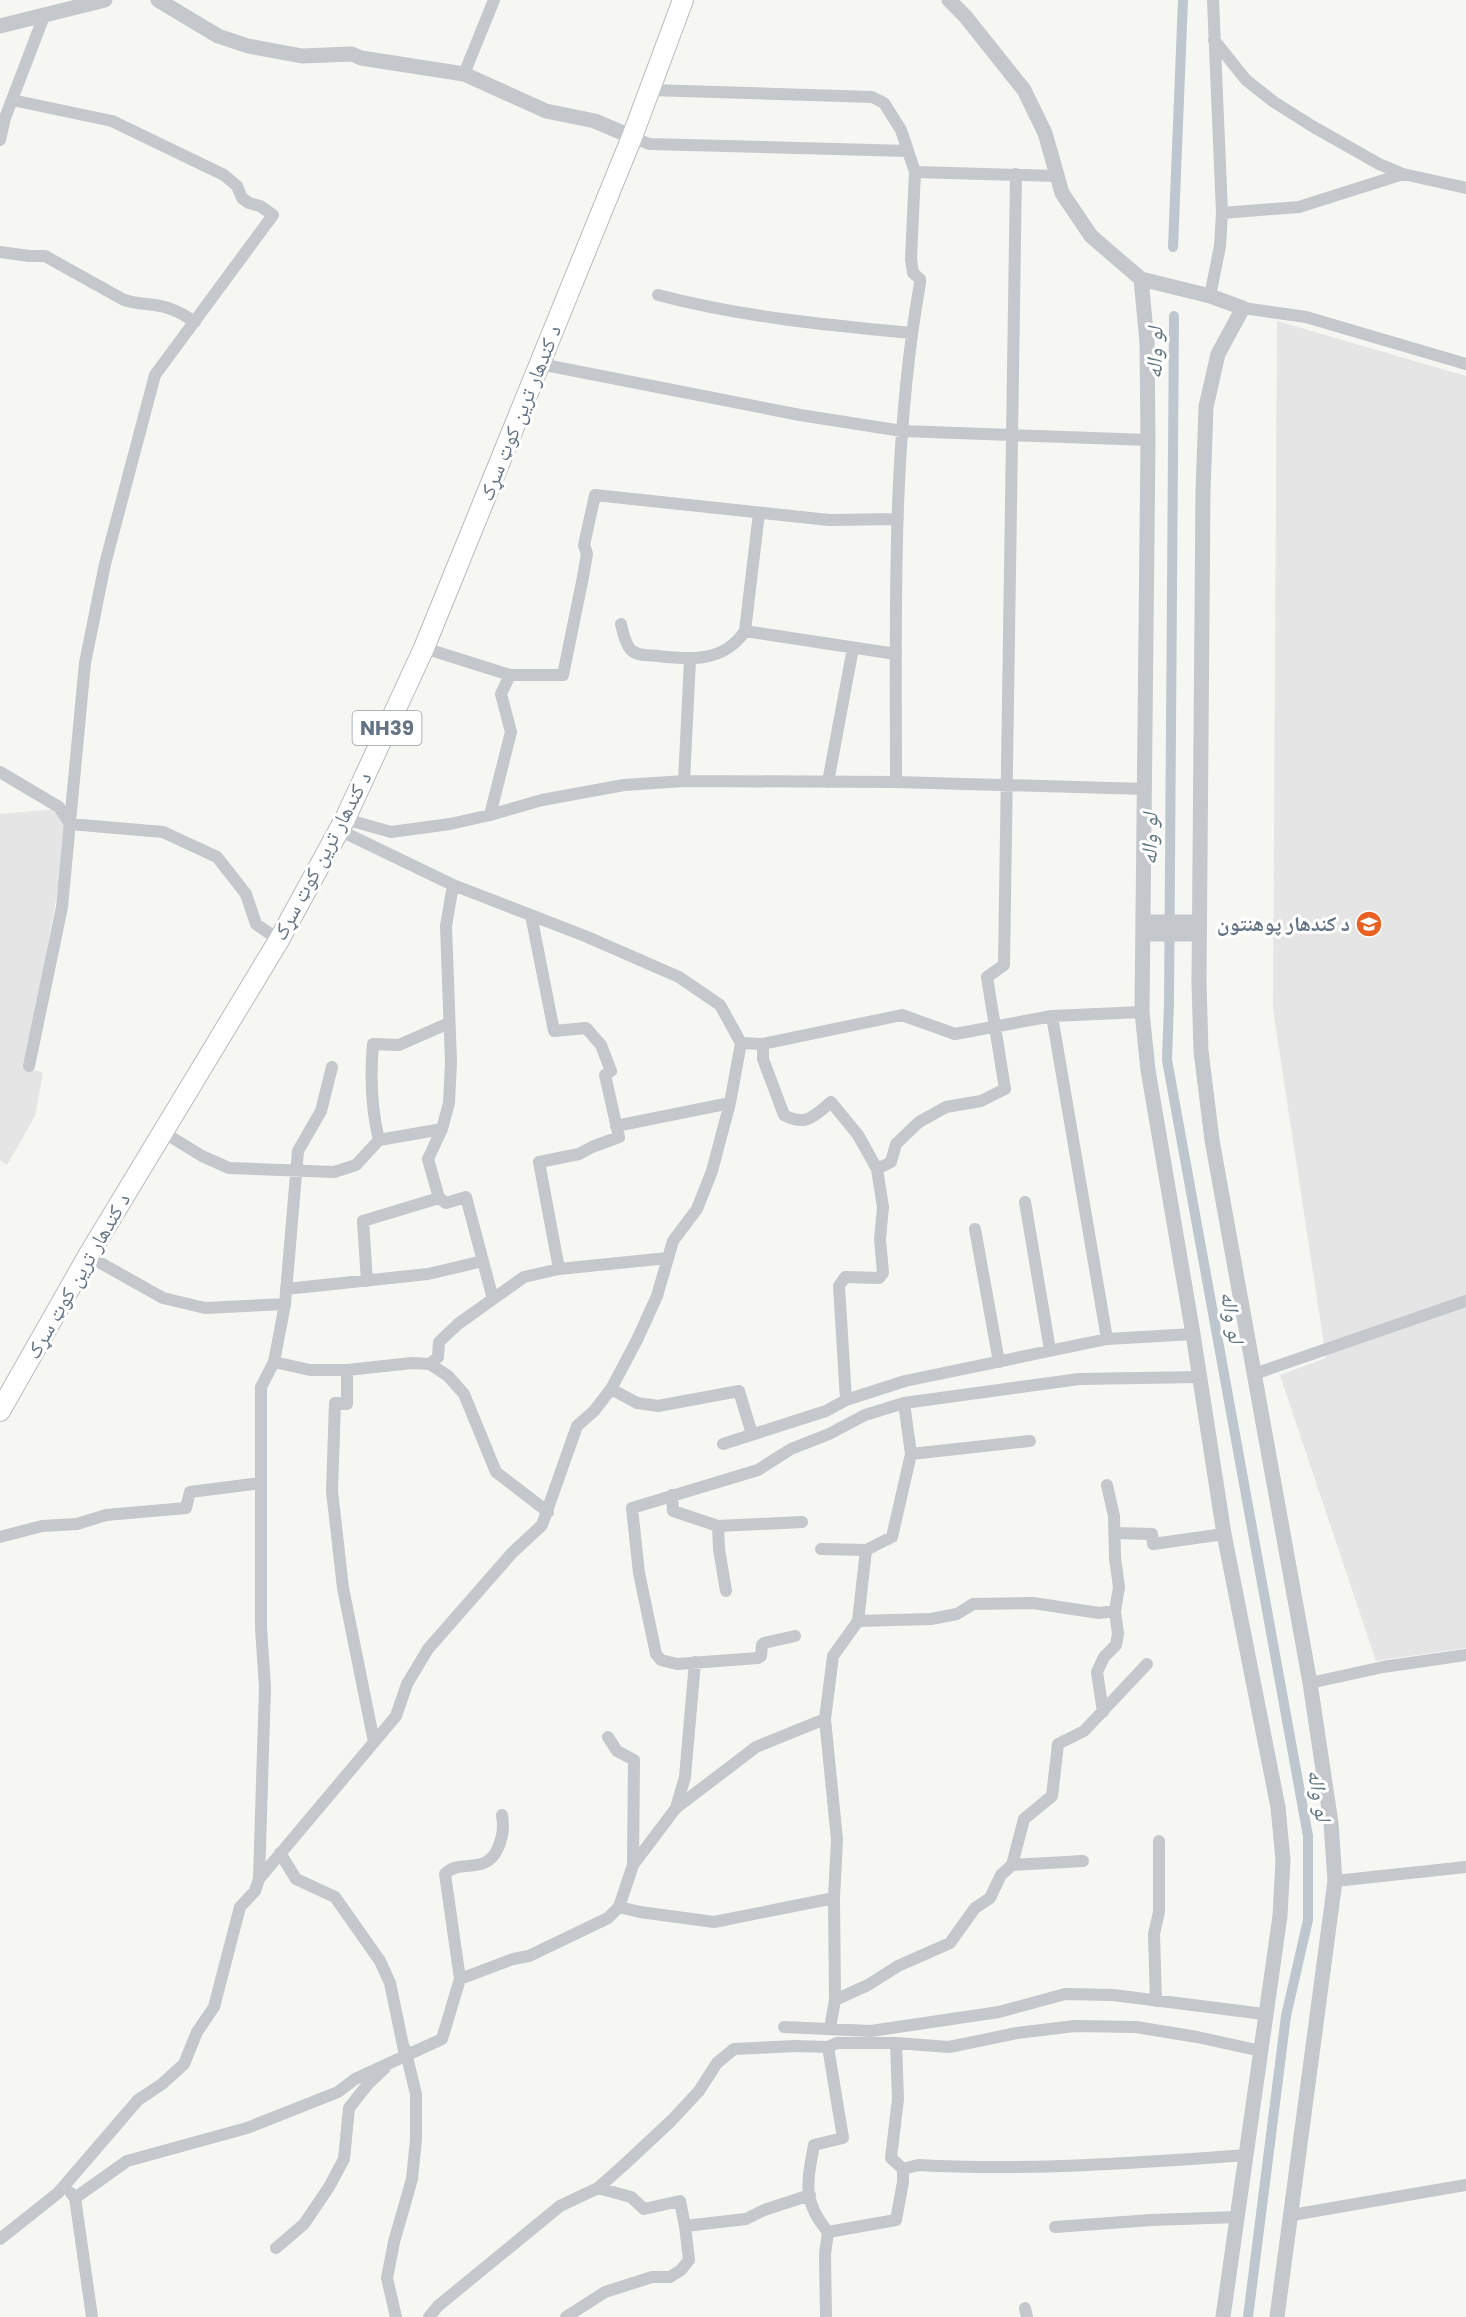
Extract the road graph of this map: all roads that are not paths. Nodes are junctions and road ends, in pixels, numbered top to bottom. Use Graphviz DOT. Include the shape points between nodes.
graph roads {
  1 [pos="105,0"];
  2 [pos="158,0"];
  3 [pos="494,0"];
  4 [pos="683,0"];
  5 [pos="949,0"];
  6 [pos="1213,0"];
  7 [pos="62,5"];
  8 [pos="44,16"];
  9 [pos="0,26"];
  10 [pos="1214,40"];
  11 [pos="464,74"];
  12 [pos="650,90"];
  13 [pos="12,100"];
  14 [pos="632,137"];
  15 [pos="0,140"];
  16 [pos="908,151"];
  17 [pos="915,172"];
  18 [pos="1016,174"];
  19 [pos="1403,174"];
  20 [pos="1057,176"];
  21 [pos="1466,188"];
  22 [pos="1222,213"];
  23 [pos="0,252"];
  24 [pos="1141,279"];
  25 [pos="658,295"];
  26 [pos="1210,296"];
  27 [pos="1244,309"];
  28 [pos="195,322"];
  29 [pos="911,333"];
  30 [pos="540,364"];
  31 [pos="1466,364"];
  32 [pos="902,431"];
  33 [pos="1012,436"];
  34 [pos="1148,440"];
  35 [pos="759,513"];
  36 [pos="898,519"];
  37 [pos="621,624"];
  38 [pos="745,630"];
  39 [pos="424,648"];
  40 [pos="853,648"];
  41 [pos="896,654"];
  42 [pos="690,660"];
  43 [pos="510,675"];
  44 [pos="0,772"];
  45 [pos="684,781"];
  46 [pos="828,782"];
  47 [pos="896,782"];
  48 [pos="1005,786"];
  49 [pos="1146,789"];
  50 [pos="490,815"];
  51 [pos="70,824"];
  52 [pos="342,824"];
  53 [pos="453,885"];
  54 [pos="531,915"];
  55 [pos="1144,928"];
  56 [pos="1199,928"];
  57 [pos="279,940"];
  58 [pos="1142,1012"];
  59 [pos="1052,1016"];
  60 [pos="449,1023"];
  61 [pos="996,1027"];
  62 [pos="741,1043"];
  63 [pos="763,1044"];
  64 [pos="29,1066"];
  65 [pos="332,1067"];
  66 [pos="730,1103"];
  67 [pos="616,1126"];
  68 [pos="442,1129"];
  69 [pos="163,1132"];
  70 [pos="379,1140"];
  71 [pos="877,1169"];
  72 [pos="296,1172"];
  73 [pos="439,1198"];
  74 [pos="1025,1202"];
  75 [pos="975,1229"];
  76 [pos="88,1256"];
  77 [pos="668,1258"];
  78 [pos="483,1261"];
  79 [pos="559,1269"];
  80 [pos="367,1281"];
  81 [pos="286,1289"];
  82 [pos="493,1299"];
  83 [pos="1466,1301"];
  84 [pos="285,1304"];
  85 [pos="1193,1334"];
  86 [pos="1107,1339"];
  87 [pos="1050,1350"];
  88 [pos="434,1361"];
  89 [pos="274,1362"];
  90 [pos="999,1362"];
  91 [pos="347,1370"];
  92 [pos="1254,1374"];
  93 [pos="1200,1377"];
  94 [pos="611,1389"];
  95 [pos="846,1400"];
  96 [pos="904,1403"];
  97 [pos="0,1411"];
  98 [pos="752,1434"];
  99 [pos="1030,1441"];
  100 [pos="723,1444"];
  101 [pos="910,1454"];
  102 [pos="261,1483"];
  103 [pos="1107,1485"];
  104 [pos="672,1495"];
  105 [pos="548,1512"];
  106 [pos="802,1522"];
  107 [pos="718,1526"];
  108 [pos="1115,1533"];
  109 [pos="1224,1534"];
  110 [pos="0,1537"];
  111 [pos="820,1549"];
  112 [pos="866,1550"];
  113 [pos="726,1591"];
  114 [pos="1115,1611"];
  115 [pos="858,1621"];
  116 [pos="795,1636"];
  117 [pos="1466,1655"];
  118 [pos="695,1662"];
  119 [pos="1147,1664"];
  120 [pos="1310,1683"];
  121 [pos="1103,1712"];
  122 [pos="825,1719"];
  123 [pos="608,1737"];
  124 [pos="374,1742"];
  125 [pos="676,1808"];
  126 [pos="502,1815"];
  127 [pos="1159,1841"];
  128 [pos="280,1853"];
  129 [pos="1083,1861"];
  130 [pos="633,1865"];
  131 [pos="1012,1865"];
  132 [pos="1466,1867"];
  133 [pos="259,1879"];
  134 [pos="1335,1881"];
  135 [pos="834,1898"];
  136 [pos="619,1907"];
  137 [pos="460,1979"];
  138 [pos="835,2000"];
  139 [pos="1156,2001"];
  140 [pos="1264,2014"];
  141 [pos="784,2027"];
  142 [pos="830,2028"];
  143 [pos="896,2043"];
  144 [pos="828,2047"];
  145 [pos="1261,2051"];
  146 [pos="405,2055"];
  147 [pos="1246,2156"];
  148 [pos="903,2169"];
  149 [pos="65,2185"];
  150 [pos="1466,2186"];
  151 [pos="598,2188"];
  152 [pos="810,2195"];
  153 [pos="75,2198"];
  154 [pos="1292,2215"];
  155 [pos="1238,2217"];
  156 [pos="685,2226"];
  157 [pos="1055,2227"];
  158 [pos="828,2232"];
  159 [pos="0,2239"];
  160 [pos="276,2248"];
  161 [pos="92,2317"];
  162 [pos="396,2317"];
  163 [pos="429,2317"];
  164 [pos="566,2317"];
  165 [pos="826,2317"];
  166 [pos="1223,2317"];
  167 [pos="1277,2317"];
  1 -- 7 [label="street"];
  2 -- 11 [label="street" via="218,36 248,46 302,56 352,54"];
  3 -- 11 [label="street"];
  4 -- 12 [label="main road, د کندهار ترين کوټ سړک / NH39"];
  5 -- 20 [label="street" via="1024,90 1045,133"];
  6 -- 10 [label="street"];
  7 -- 8 [label="street"];
  8 -- 9 [label="street"];
  8 -- 13 [label="street"];
  10 -- 19 [label="street" via="1246,80 1274,102"];
  10 -- 22 [label="street"];
  11 -- 14 [label="street" via="546,111 595,121"];
  12 -- 14 [label="main road, د کندهار ترين کوټ سړک / NH39"];
  12 -- 16 [label="street" via="872,97 884,103 901,129"];
  13 -- 15 [label="street"];
  13 -- 28 [label="street" via="112,121 224,175 237,186 242,198 273,215"];
  14 -- 16 [label="street" via="649,144"];
  14 -- 30 [label="main road, د کندهار ترين کوټ سړک / NH39"];
  16 -- 17 [label="street"];
  17 -- 18 [label="street"];
  17 -- 29 [label="street" via="911,259 913,273 920,283"];
  18 -- 20 [label="street"];
  18 -- 33 [label="street"];
  19 -- 21 [label="street"];
  19 -- 22 [label="street" via="1299,207"];
  20 -- 24 [label="street" via="1062,193 1091,236"];
  22 -- 26 [label="street"];
  23 -- 28 [label="street" via="45,256 124,300 166,307"];
  24 -- 26 [label="street"];
  24 -- 34 [label="street" via="1147,342"];
  25 -- 29 [label="street" via="787,321"];
  26 -- 27 [label="street"];
  27 -- 31 [label="street" via="1306,317"];
  27 -- 56 [label="street" via="1218,354 1206,407"];
  28 -- 51 [label="street" via="155,375 105,564 85,663"];
  29 -- 32 [label="street"];
  30 -- 32 [label="street"];
  30 -- 39 [label="main road, د کندهار ترين کوټ سړک / NH39"];
  32 -- 33 [label="street"];
  32 -- 36 [label="street"];
  33 -- 34 [label="street"];
  33 -- 48 [label="street"];
  34 -- 49 [label="street"];
  35 -- 36 [label="street" via="829,520"];
  35 -- 38 [label="street"];
  35 -- 43 [label="street" via="595,495 563,675"];
  36 -- 41 [label="street"];
  37 -- 42 [label="street" via="632,651"];
  38 -- 40 [label="street"];
  38 -- 42 [label="street" via="736,644 723,652"];
  39 -- 43 [label="street"];
  39 -- 52 [label="main road, د کندهار ترين کوټ سړک / NH39"];
  40 -- 41 [label="street"];
  40 -- 46 [label="street"];
  41 -- 47 [label="street"];
  42 -- 45 [label="street"];
  43 -- 50 [label="street" via="501,694 511,732"];
  44 -- 51 [label="street" via="59,807"];
  45 -- 46 [label="street"];
  45 -- 50 [label="street" via="624,785 542,800"];
  46 -- 47 [label="street"];
  47 -- 48 [label="street"];
  48 -- 49 [label="street"];
  48 -- 61 [label="street" via="1004,965 987,977"];
  49 -- 55 [label="street"];
  50 -- 52 [label="street" via="392,832"];
  51 -- 57 [label="street" via="164,832 217,857 246,894 256,924"];
  51 -- 64 [label="street" via="62,907"];
  52 -- 53 [label="street"];
  52 -- 57 [label="main road, د کندهار ترين کوټ سړک / NH39"];
  53 -- 54 [label="street"];
  53 -- 60 [label="street" via="446,927"];
  54 -- 62 [label="street" via="678,977 720,1005"];
  54 -- 67 [label="street" via="554,1030 586,1028 601,1045 611,1071 605,1075"];
  55 -- 56 [label="street"];
  55 -- 58 [label="street"];
  56 -- 92 [label="street" via="1202,1062"];
  57 -- 69 [label="main road, د کندهار ترين کوټ سړک / NH39"];
  58 -- 59 [label="street"];
  58 -- 85 [label="street" via="1148,1070"];
  59 -- 61 [label="street"];
  59 -- 86 [label="street"];
  60 -- 68 [label="street" via="449,1103"];
  60 -- 70 [label="street" via="399,1045 373,1044 372,1111"];
  61 -- 63 [label="street" via="955,1034 902,1015"];
  61 -- 71 [label="street" via="1005,1089 981,1101 946,1107 919,1122 896,1144 891,1162"];
  62 -- 63 [label="street"];
  62 -- 66 [label="street"];
  63 -- 71 [label="street" via="763,1059 784,1116 795,1122 812,1119 831,1102 858,1135"];
  65 -- 72 [label="street" via="321,1111 298,1151"];
  66 -- 67 [label="street"];
  66 -- 77 [label="street" via="701,1200 673,1241"];
  67 -- 79 [label="street" via="619,1137 579,1154 539,1162"];
  68 -- 70 [label="street"];
  68 -- 73 [label="street" via="428,1159"];
  69 -- 72 [label="street" via="229,1168"];
  69 -- 76 [label="main road, د کندهار ترين کوټ سړک / NH39"];
  70 -- 72 [label="street" via="356,1165 334,1172"];
  71 -- 95 [label="street" via="884,1207 880,1239 883,1273 879,1278 845,1277 840,1286"];
  72 -- 81 [label="street"];
  73 -- 78 [label="street" via="446,1203 466,1197"];
  73 -- 80 [label="street" via="363,1221"];
  74 -- 87 [label="street"];
  75 -- 90 [label="street"];
  76 -- 84 [label="street" via="163,1298 205,1308"];
  76 -- 97 [label="main road, د کندهار ترين کوټ سړک / NH39"];
  77 -- 79 [label="street"];
  77 -- 94 [label="street" via="657,1296"];
  78 -- 80 [label="street" via="429,1274"];
  78 -- 82 [label="street"];
  79 -- 82 [label="street" via="524,1277"];
  80 -- 81 [label="street"];
  81 -- 84 [label="street"];
  82 -- 88 [label="street" via="439,1342"];
  83 -- 92 [label="street"];
  84 -- 89 [label="street"];
  85 -- 86 [label="street"];
  85 -- 93 [label="street"];
  86 -- 87 [label="street"];
  87 -- 90 [label="street"];
  88 -- 91 [label="street"];
  88 -- 105 [label="street" via="464,1394 496,1472"];
  89 -- 91 [label="street" via="310,1370"];
  89 -- 102 [label="street" via="261,1387"];
  90 -- 95 [label="street" via="905,1381"];
  91 -- 124 [label="street" via="347,1404 335,1403 332,1491 342,1588"];
  92 -- 120 [label="street"];
  93 -- 96 [label="street" via="1079,1379"];
  93 -- 109 [label="street"];
  94 -- 98 [label="street" via="637,1403 658,1406 739,1391"];
  94 -- 105 [label="street" via="578,1426"];
  95 -- 98 [label="street" via="826,1411"];
  96 -- 101 [label="street"];
  96 -- 104 [label="street" via="865,1414 791,1449 758,1470"];
  98 -- 100 [label="street"];
  99 -- 101 [label="street"];
  101 -- 112 [label="street" via="892,1537"];
  102 -- 110 [label="street" via="190,1492 186,1508 106,1515"];
  102 -- 133 [label="street" via="265,1687"];
  103 -- 108 [label="street"];
  104 -- 107 [label="street" via="673,1511"];
  104 -- 118 [label="street" via="632,1508 639,1573 658,1658 677,1664"];
  105 -- 124 [label="street" via="542,1525 512,1553 428,1649 407,1684 396,1716"];
  106 -- 107 [label="street"];
  107 -- 113 [label="street"];
  108 -- 109 [label="street" via="1152,1534 1153,1544"];
  108 -- 114 [label="street" via="1119,1587"];
  109 -- 140 [label="street" via="1278,1807 1283,1860 1280,1916"];
  111 -- 112 [label="street"];
  112 -- 115 [label="street"];
  114 -- 115 [label="street" via="1099,1613 1033,1603 973,1604 957,1614 931,1619"];
  114 -- 121 [label="street" via="1116,1645 1097,1672"];
  115 -- 122 [label="street" via="833,1656"];
  116 -- 118 [label="street" via="764,1643 758,1658"];
  117 -- 120 [label="street"];
  118 -- 125 [label="street" via="685,1777"];
  119 -- 121 [label="street"];
  120 -- 134 [label="street" via="1331,1823"];
  121 -- 131 [label="street" via="1084,1731 1058,1744 1052,1796 1024,1819"];
  122 -- 125 [label="street" via="756,1747"];
  122 -- 135 [label="street" via="837,1840"];
  123 -- 130 [label="street" via="618,1751 634,1760"];
  124 -- 128 [label="street"];
  125 -- 130 [label="street"];
  126 -- 137 [label="street" via="504,1833 494,1858 445,1874"];
  127 -- 139 [label="street" via="1160,1912 1154,1934"];
  128 -- 133 [label="street"];
  128 -- 146 [label="street" via="296,1879 335,1897 380,1962 390,1983"];
  129 -- 131 [label="street"];
  130 -- 136 [label="street"];
  131 -- 138 [label="street" via="1001,1875 990,1898 975,1908 950,1943"];
  132 -- 134 [label="street"];
  133 -- 149 [label="street" via="255,1891 240,1906 214,2007 197,2032 184,2064 138,2100"];
  134 -- 154 [label="street"];
  135 -- 136 [label="street" via="714,1922"];
  135 -- 138 [label="street"];
  136 -- 137 [label="street" via="608,1918 528,1956"];
  137 -- 146 [label="street" via="442,2039"];
  138 -- 142 [label="street"];
  139 -- 140 [label="street"];
  139 -- 142 [label="street" via="1065,1994 999,2012 871,2031"];
  140 -- 145 [label="street"];
  141 -- 142 [label="street"];
  143 -- 144 [label="street" via="837,2043"];
  143 -- 145 [label="street" via="949,2047 1075,2026 1136,2027"];
  143 -- 148 [label="street" via="898,2099 891,2158"];
  144 -- 151 [label="street" via="734,2049 717,2063 699,2091 671,2121"];
  144 -- 152 [label="street" via="843,2138 814,2145 807,2181"];
  145 -- 147 [label="street"];
  146 -- 153 [label="street" via="355,2079 338,2092 248,2128 127,2161"];
  147 -- 148 [label="street" via="1018,2169 918,2165"];
  147 -- 155 [label="street"];
  148 -- 158 [label="street" via="896,2220"];
  149 -- 153 [label="street"];
  149 -- 159 [label="street"];
  150 -- 154 [label="street"];
  151 -- 156 [label="street" via="631,2197 644,2209 680,2201"];
  151 -- 163 [label="street" via="560,2206"];
  152 -- 156 [label="street" via="746,2219"];
  152 -- 158 [label="street" via="814,2215"];
  153 -- 161 [label="street"];
  154 -- 167 [label="street"];
  155 -- 157 [label="street"];
  155 -- 166 [label="street"];
  156 -- 164 [label="street" via="689,2260 681,2270 670,2277 652,2277 604,2292"];
  158 -- 165 [label="street"];
  160 -- 162 [label="street" via="304,2224 344,2159 349,2108 405,2049 416,2094 417,2139 412,2179 387,2278"];
}
